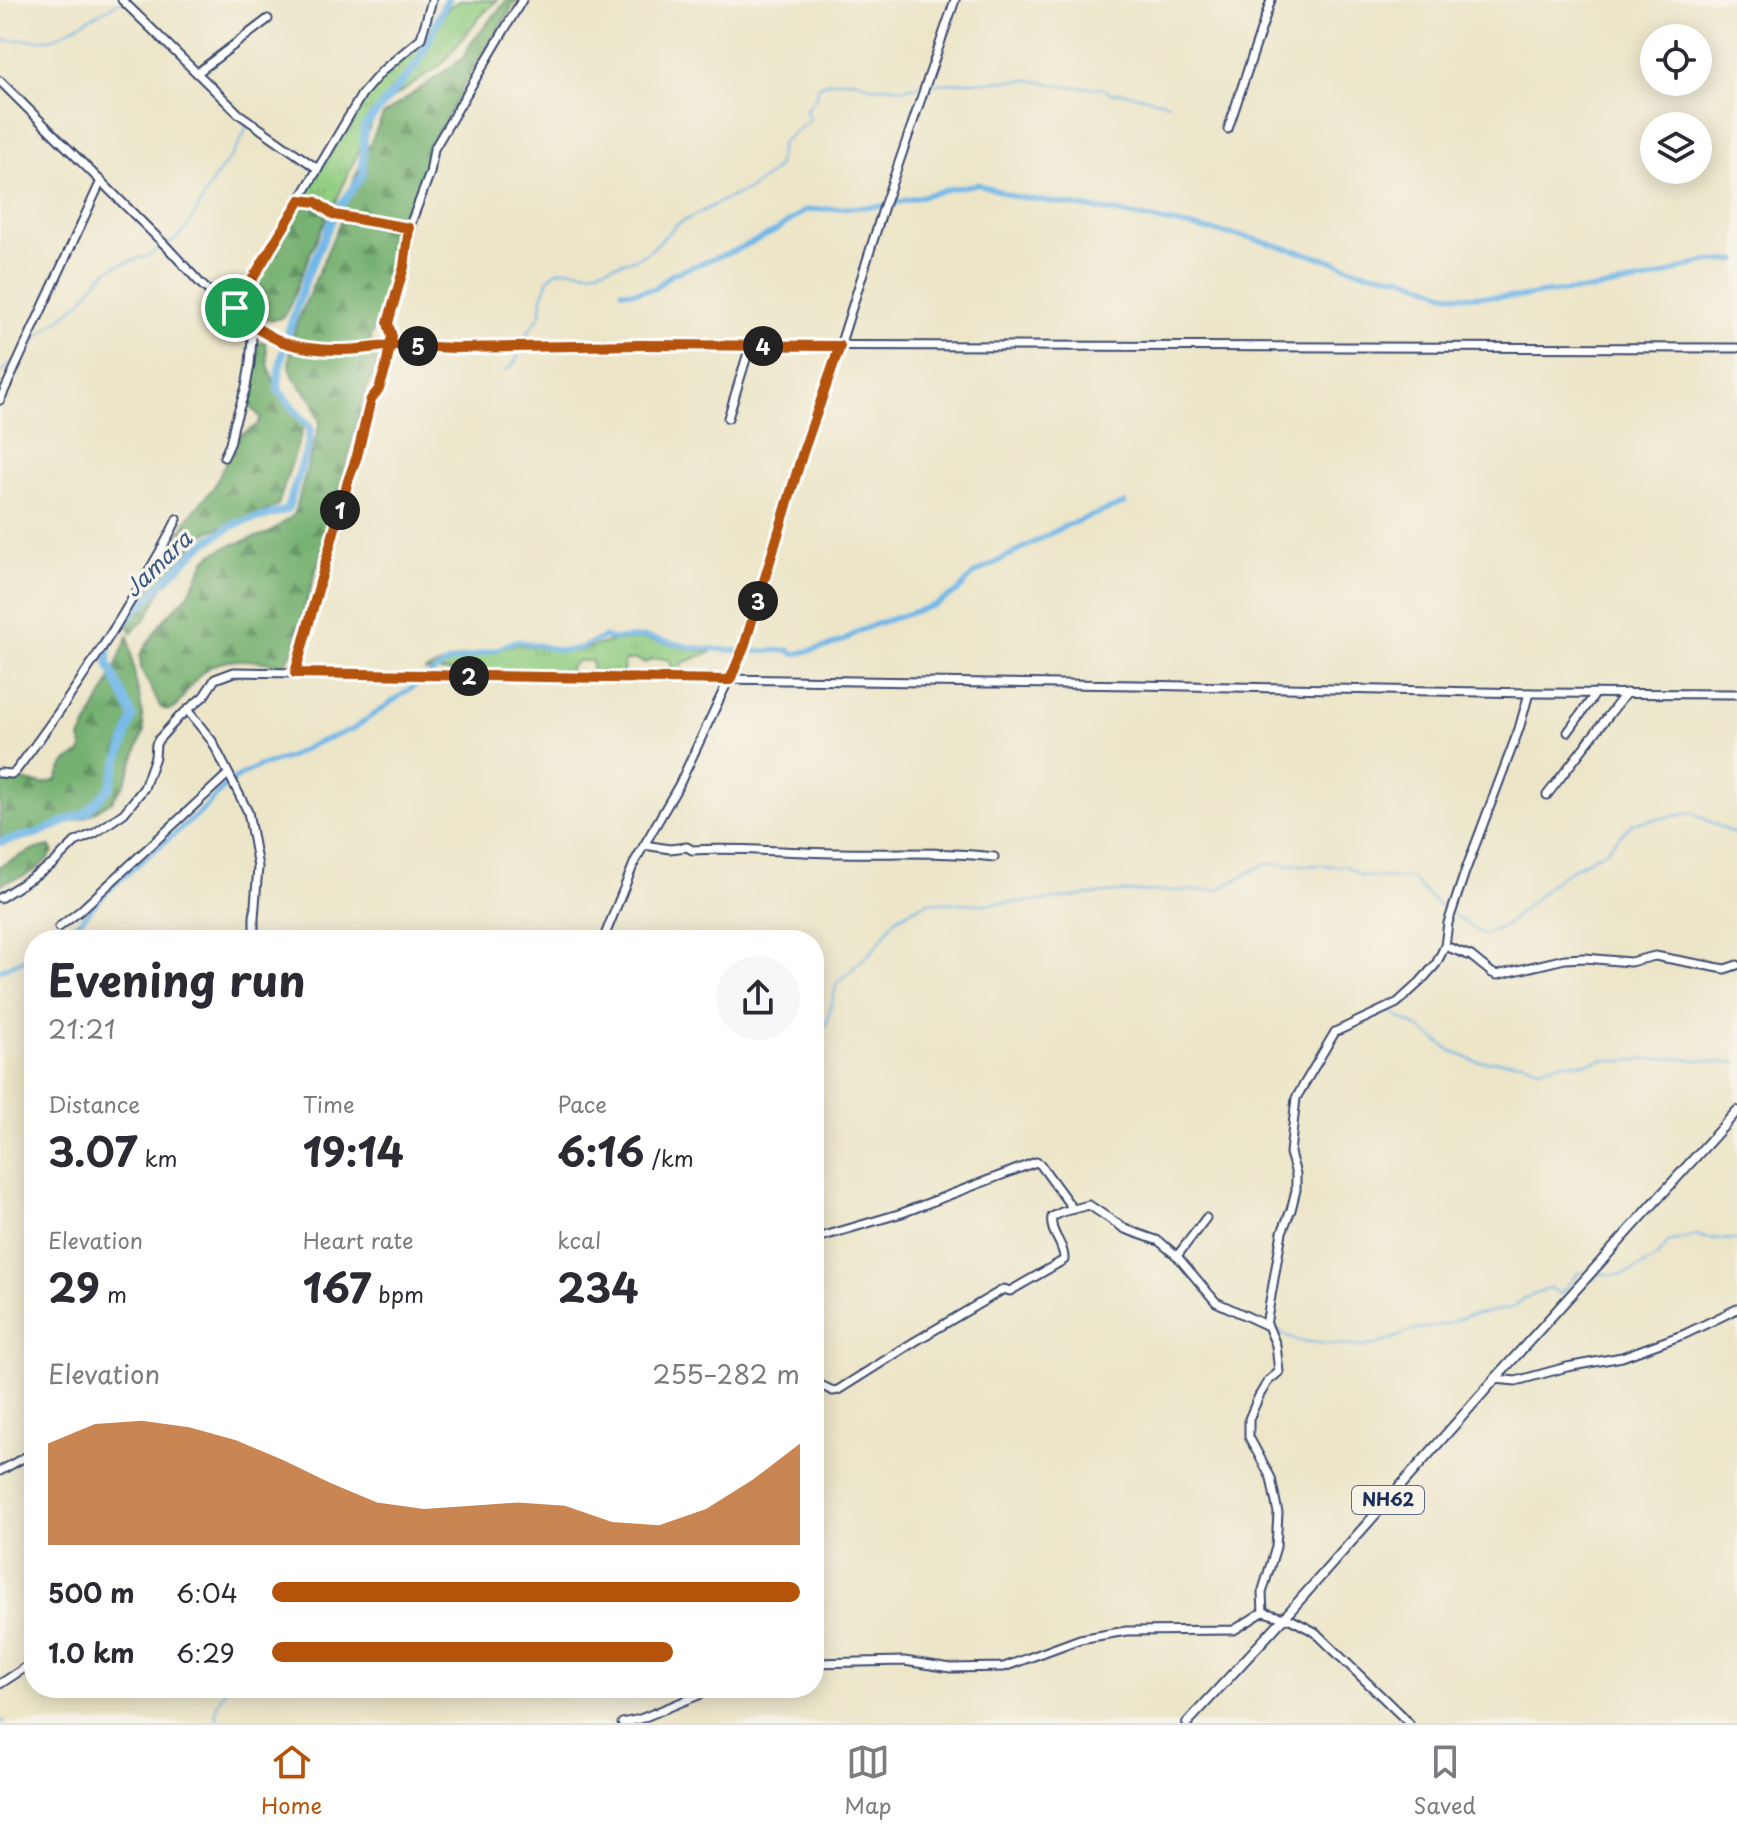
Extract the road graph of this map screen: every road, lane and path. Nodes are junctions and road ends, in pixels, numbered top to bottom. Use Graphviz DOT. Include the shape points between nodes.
graph roads {
  1 [pos="122,0"];
  2 [pos="432,0"];
  3 [pos="522,0"];
  4 [pos="955,0"];
  5 [pos="1271,0"];
  6 [pos="268,19"];
  7 [pos="197,73"];
  8 [pos="0,81"];
  9 [pos="1228,129"];
  10 [pos="318,169"];
  11 [pos="101,181"];
  12 [pos="300,200"];
  13 [pos="409,228"];
  14 [pos="233,313"];
  15 [pos="253,325"];
  16 [pos="390,345"];
  17 [pos="750,346"];
  18 [pos="840,346"];
  19 [pos="1737,348"];
  20 [pos="0,400"];
  21 [pos="728,418"];
  22 [pos="224,457"];
  23 [pos="177,519"];
  24 [pos="295,673"];
  25 [pos="730,680"];
  26 [pos="1529,693"];
  27 [pos="1596,693"];
  28 [pos="1626,693"];
  29 [pos="1737,694"];
  30 [pos="188,711"];
  31 [pos="1568,732"];
  32 [pos="0,773"];
  33 [pos="228,774"];
  34 [pos="1547,795"];
  35 [pos="644,845"];
  36 [pos="994,857"];
  37 [pos="0,898"];
  38 [pos="59,927"];
  39 [pos="254,930"];
  40 [pos="607,930"];
  41 [pos="1445,946"];
  42 [pos="1737,965"];
  43 [pos="1737,1111"];
  44 [pos="1073,1209"];
  45 [pos="1206,1218"];
  46 [pos="824,1236"];
  47 [pos="1177,1256"];
  48 [pos="1737,1309"];
  49 [pos="1266,1325"];
  50 [pos="1495,1379"];
  51 [pos="824,1387"];
  52 [pos="24,1458"];
  53 [pos="0,1471"];
  54 [pos="1263,1612"];
  55 [pos="1283,1619"];
  56 [pos="824,1663"];
  57 [pos="24,1668"];
  58 [pos="0,1684"];
  59 [pos="691,1698"];
  60 [pos="622,1723"];
  61 [pos="1187,1723"];
  62 [pos="1409,1723"];
  1 -- 7 [label="street"];
  2 -- 10 [label="street" via="421,38 362,94"];
  3 -- 13 [label="street" via="434,149"];
  4 -- 18 [label="street"];
  5 -- 9 [label="street"];
  6 -- 7 [label="street"];
  7 -- 10 [label="street" via="239,114"];
  8 -- 11 [label="street"];
  10 -- 12 [label="street"];
  11 -- 14 [label="street"];
  11 -- 20 [label="street"];
  12 -- 13 [label="street" via="316,202 334,215"];
  12 -- 14 [label="street"];
  13 -- 16 [label="street" via="388,323"];
  14 -- 15 [label="street"];
  15 -- 16 [label="street" via="280,341 313,349"];
  15 -- 22 [label="street" via="246,387"];
  16 -- 17 [label="street"];
  16 -- 24 [label="street"];
  17 -- 18 [label="street"];
  17 -- 21 [label="street"];
  18 -- 19 [label="street"];
  18 -- 25 [label="street"];
  23 -- 32 [label="street" via="85,673 15,772"];
  24 -- 25 [label="street"];
  24 -- 30 [label="street" via="234,672 215,679"];
  25 -- 26 [label="street"];
  25 -- 35 [label="street"];
  26 -- 27 [label="street"];
  26 -- 41 [label="street" via="1448,923"];
  27 -- 28 [label="street"];
  27 -- 31 [label="street"];
  28 -- 29 [label="street"];
  28 -- 34 [label="street"];
  30 -- 33 [label="street" via="208,733"];
  30 -- 37 [label="street" via="156,744 144,788 124,813"];
  33 -- 38 [label="street"];
  33 -- 39 [label="street" via="253,834 258,867"];
  35 -- 36 [label="street"];
  35 -- 40 [label="street"];
  41 -- 42 [label="street" via="1497,975 1585,958 1630,962 1655,956 1725,969"];
  41 -- 49 [label="street" via="1436,964 1397,1003 1335,1032 1296,1098 1290,1153 1296,1190 1282,1232"];
  43 -- 50 [label="main road, NH62"];
  44 -- 46 [label="street" via="1036,1162"];
  44 -- 47 [label="street" via="1089,1205"];
  44 -- 51 [label="street" via="1052,1217 1064,1260 1010,1291 1004,1289 838,1390"];
  45 -- 47 [label="street"];
  47 -- 49 [label="street" via="1216,1302"];
  48 -- 50 [label="street" via="1622,1357 1516,1381"];
  49 -- 54 [label="street" via="1273,1335 1279,1372 1268,1381 1249,1419 1249,1437 1271,1478 1278,1513"];
  50 -- 55 [label="main road, NH62"];
  52 -- 53 [label="street"];
  54 -- 55 [label="street"];
  54 -- 56 [label="street" via="1234,1630 1126,1631 1080,1639 1004,1667"];
  55 -- 61 [label="main road, NH62"];
  55 -- 62 [label="street" via="1315,1632"];
  57 -- 58 [label="street"];
  59 -- 60 [label="street"];
}
